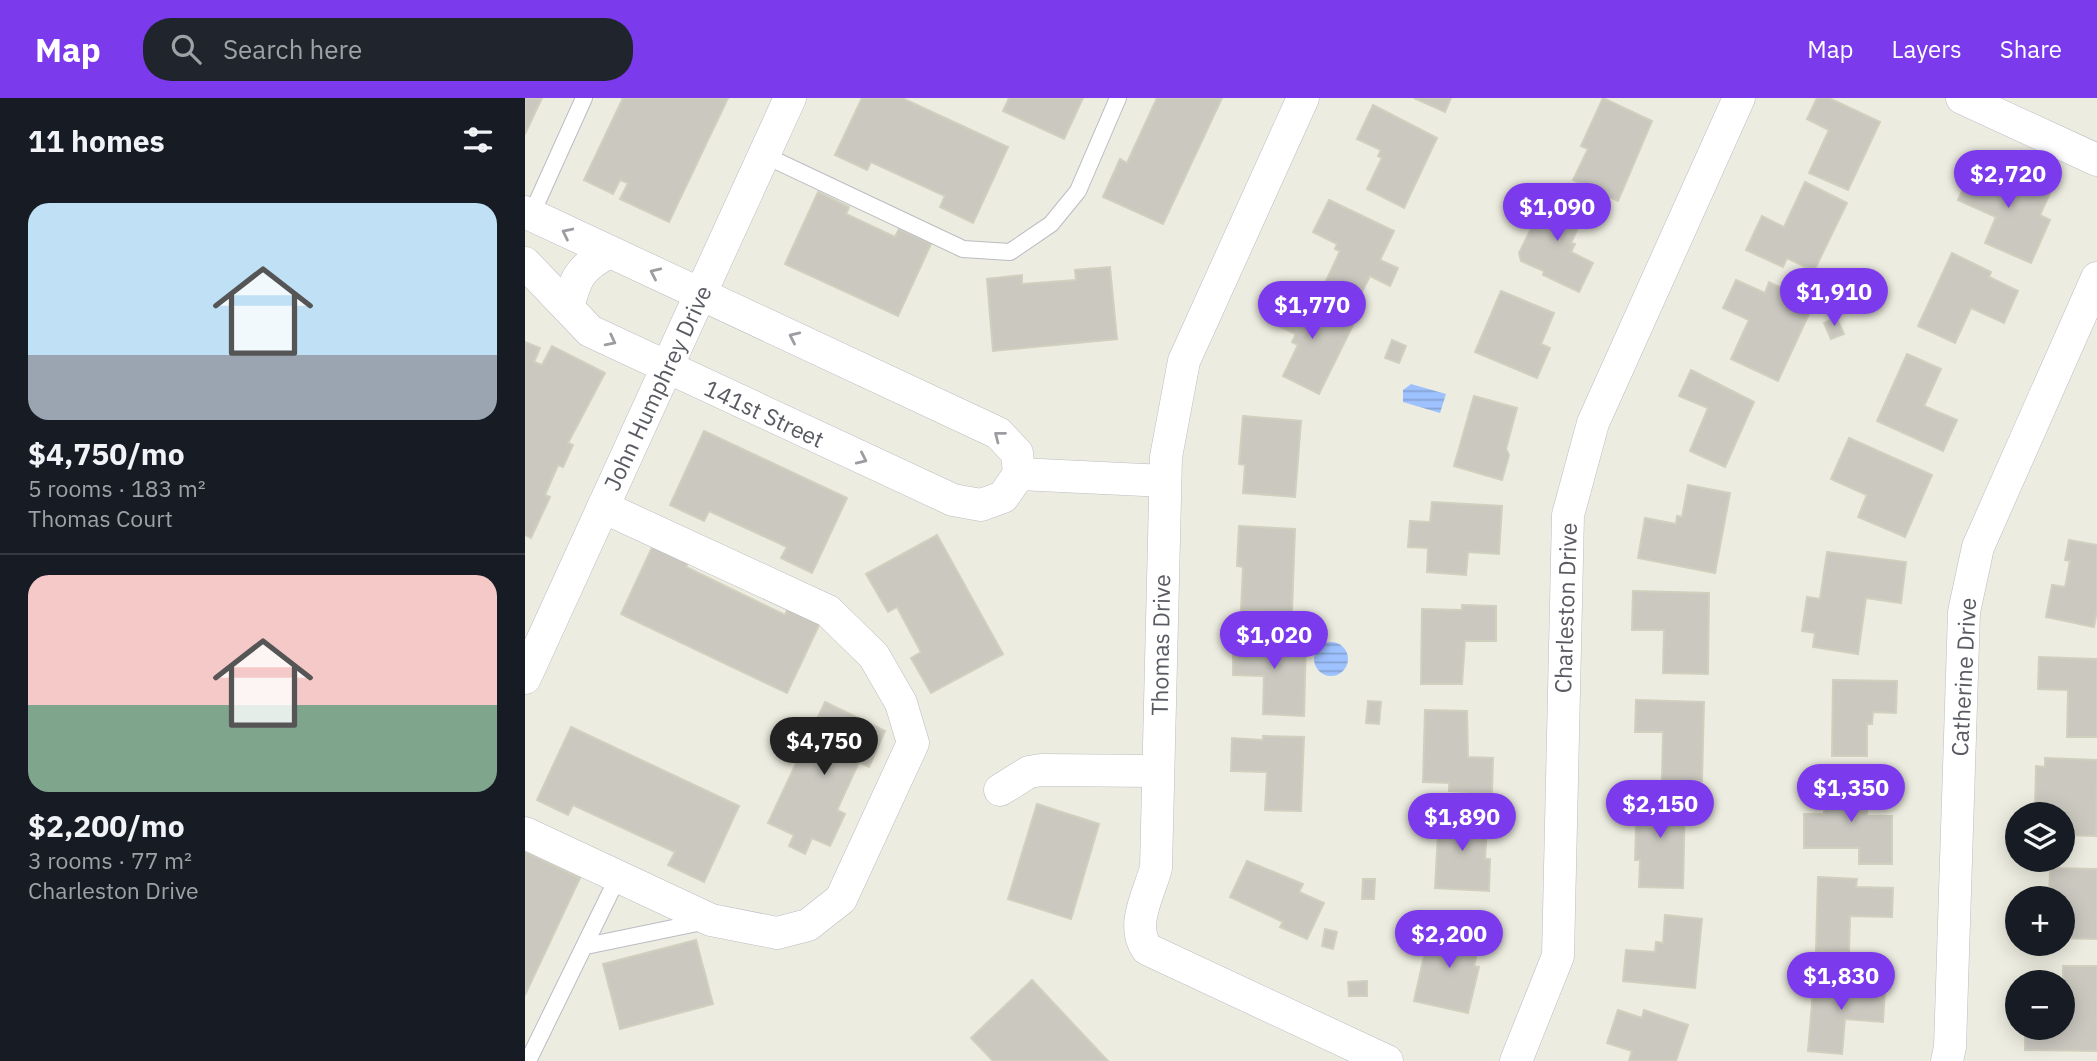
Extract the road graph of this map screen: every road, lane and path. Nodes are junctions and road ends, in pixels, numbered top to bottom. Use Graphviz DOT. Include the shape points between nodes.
graph roads {
  1 [pos="584,98"];
  2 [pos="790,98"];
  3 [pos="1118,98"];
  4 [pos="1303,98"];
  5 [pos="1739,98"];
  6 [pos="1962,98"];
  7 [pos="764,155"];
  8 [pos="2097,160"];
  9 [pos="527,218"];
  10 [pos="609,252"];
  11 [pos="525,263"];
  12 [pos="2097,278"];
  13 [pos="701,294"];
  14 [pos="568,308"];
  15 [pos="666,369"];
  16 [pos="1019,474"];
  17 [pos="1165,481"];
  18 [pos="603,507"];
  19 [pos="525,678"];
  20 [pos="1158,771"];
  21 [pos="1000,790"];
  22 [pos="525,833"];
  23 [pos="618,877"];
  24 [pos="711,920"];
  25 [pos="586,946"];
  26 [pos="528,1061"];
  27 [pos="1387,1061"];
  28 [pos="1517,1061"];
  29 [pos="1947,1061"];
  1 -- 9 [label="lane"];
  2 -- 7 [label="street, John Humphrey Drive"];
  3 -- 7 [label="lane" via="1078,191 1051,224 1010,252 963,249"];
  4 -- 17 [label="street, Thomas Drive" via="1184,361 1165,457"];
  5 -- 28 [label="street, Charleston Drive" via="1593,423 1568,515 1558,956"];
  6 -- 8 [label="street"];
  7 -- 13 [label="street, John Humphrey Drive"];
  10 -- 9 [label="street, one-way"];
  13 -- 10 [label="street, one-way"];
  10 -- 14 [label="street" via="586,264 574,283"];
  11 -- 14 [label="street, 141st Street"];
  12 -- 29 [label="street, Catherine Drive" via="1983,535 1970,581 1965,612"];
  13 -- 15 [label="street, John Humphrey Drive"];
  16 -- 13 [label="street, one-way" via="1017,453 998,433"];
  14 -- 15 [label="street, 141st Street, one-way" via="590,331"];
  15 -- 16 [label="street, 141st Street, one-way" via="953,500 981,505 1003,497"];
  15 -- 18 [label="street, John Humphrey Drive"];
  16 -- 17 [label="street"];
  17 -- 20 [label="street, Thomas Drive"];
  18 -- 19 [label="street, John Humphrey Drive"];
  18 -- 24 [label="street" via="828,611 874,656 901,703 912,743 841,899 808,925 777,933"];
  20 -- 21 [label="street" via="1041,770"];
  20 -- 27 [label="street, Thomas Drive" via="1156,868 1139,920 1140,941 1146,949"];
  22 -- 23 [label="street"];
  23 -- 24 [label="street"];
  23 -- 25 [label="lane"];
  24 -- 25 [label="lane"];
  25 -- 26 [label="lane"];
}
